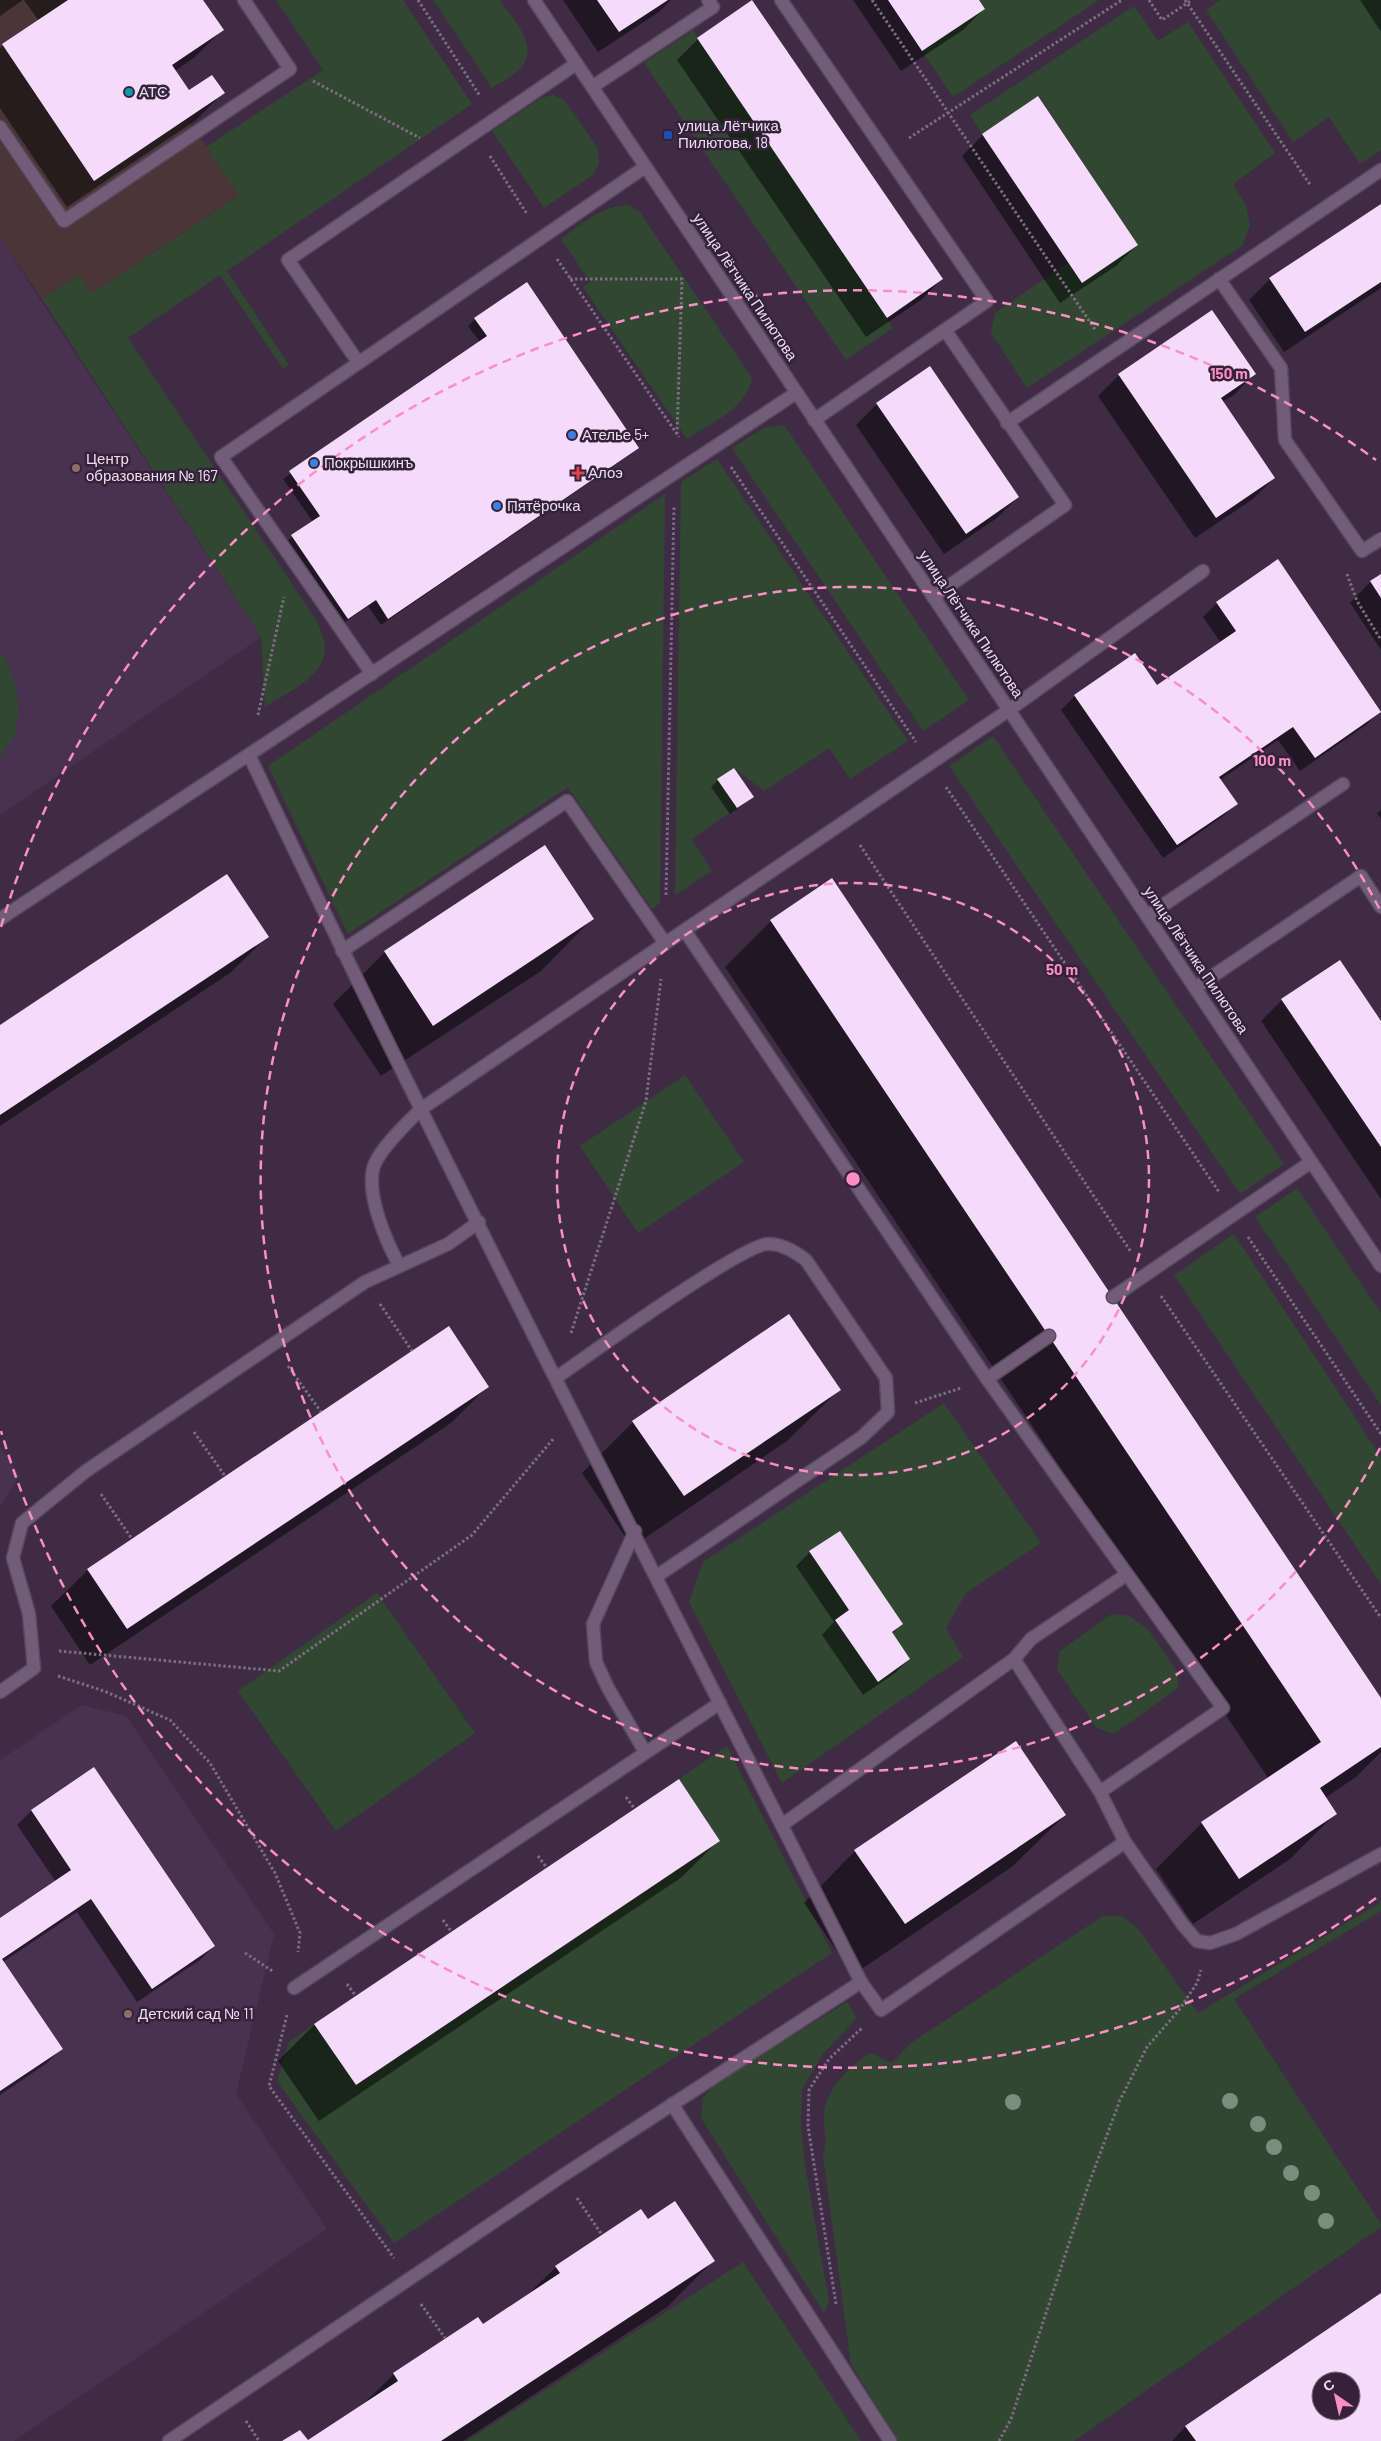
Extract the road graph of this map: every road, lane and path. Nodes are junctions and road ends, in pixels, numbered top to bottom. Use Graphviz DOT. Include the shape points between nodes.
graph roads {
  1 [pos="244,0"];
  2 [pos="418,0"];
  3 [pos="534,0"];
  4 [pos="781,0"];
  5 [pos="872,0"];
  6 [pos="1122,0"];
  7 [pos="1149,0"];
  8 [pos="1192,0"];
  9 [pos="715,2"];
  10 [pos="1186,2"];
  11 [pos="576,64"];
  12 [pos="309,79"];
  13 [pos="592,87"];
  14 [pos="484,102"];
  15 [pos="948,112"];
  16 [pos="0,127"];
  17 [pos="475,132"];
  18 [pos="909,138"];
  19 [pos="446,153"];
  20 [pos="645,167"];
  21 [pos="1381,170"];
  22 [pos="1326,207"];
  23 [pos="542,237"];
  24 [pos="552,252"];
  25 [pos="570,279"];
  26 [pos="1220,279"];
  27 [pos="946,330"];
  28 [pos="1110,352"];
  29 [pos="358,362"];
  30 [pos="796,393"];
  31 [pos="814,420"];
  32 [pos="1007,423"];
  33 [pos="677,435"];
  34 [pos="718,447"];
  35 [pos="729,463"];
  36 [pos="674,498"];
  37 [pos="1381,539"];
  38 [pos="292,562"];
  39 [pos="1344,565"];
  40 [pos="1203,571"];
  41 [pos="933,597"];
  42 [pos="1381,640"];
  43 [pos="372,674"];
  44 [pos="1009,710"];
  45 [pos="918,745"];
  46 [pos="249,755"];
  47 [pos="941,779"];
  48 [pos="1343,784"];
  49 [pos="856,839"];
  50 [pos="1381,906"];
  51 [pos="1147,916"];
  52 [pos="0,919"];
  53 [pos="685,931"];
  54 [pos="665,943"];
  55 [pos="342,952"];
  56 [pos="940,965"];
  57 [pos="1195,988"];
  58 [pos="421,1108"];
  59 [pos="1311,1162"];
  60 [pos="1223,1199"];
  61 [pos="479,1222"];
  62 [pos="1244,1231"];
  63 [pos="399,1265"];
  64 [pos="1381,1266"];
  65 [pos="365,1282"];
  66 [pos="1113,1297"];
  67 [pos="1049,1336"];
  68 [pos="272,1344"];
  69 [pos="412,1351"];
  70 [pos="556,1378"];
  71 [pos="987,1379"];
  72 [pos="178,1408"];
  73 [pos="321,1412"];
  74 [pos="888,1412"];
  75 [pos="575,1414"];
  76 [pos="1381,1434"];
  77 [pos="86,1471"];
  78 [pos="225,1476"];
  79 [pos="634,1531"];
  80 [pos="132,1539"];
  81 [pos="1126,1575"];
  82 [pos="657,1576"];
  83 [pos="1014,1659"];
  84 [pos="34,1668"];
  85 [pos="0,1692"];
  86 [pos="720,1703"];
  87 [pos="645,1752"];
  88 [pos="1100,1792"];
  89 [pos="782,1825"];
  90 [pos="1125,1842"];
  91 [pos="1381,1854"];
  92 [pos="1210,1943"];
  93 [pos="245,1954"];
  94 [pos="266,1965"];
  95 [pos="861,1982"];
  96 [pos="294,1988"];
  97 [pos="881,2010"];
  98 [pos="672,2104"];
  99 [pos="562,2176"];
  100 [pos="602,2235"];
  101 [pos="407,2280"];
  102 [pos="836,2306"];
  103 [pos="445,2338"];
  104 [pos="169,2441"];
  105 [pos="890,2441"];
  106 [pos="999,2441"];
  1 -- 16 [label="street" via="290,69 64,222"];
  2 -- 14 [label="path"];
  3 -- 11 [label="street, улица Лётчика Пилютова"];
  4 -- 27 [label="street" via="988,301"];
  5 -- 15 [label="path"];
  6 -- 15 [label="path"];
  7 -- 10 [label="path" via="1162,20"];
  8 -- 10 [label="path"];
  9 -- 13 [label="street"];
  10 -- 22 [label="path"];
  11 -- 13 [label="street, улица Лётчика Пилютова"];
  11 -- 17 [label="street"];
  12 -- 19 [label="path"];
  13 -- 20 [label="street, улица Лётчика Пилютова"];
  15 -- 18 [label="path"];
  15 -- 28 [label="path"];
  17 -- 19 [label="street"];
  17 -- 23 [label="path"];
  19 -- 29 [label="street" via="288,260"];
  20 -- 23 [label="street"];
  20 -- 30 [label="street, улица Лётчика Пилютова"];
  21 -- 22 [label="street"];
  22 -- 26 [label="street"];
  23 -- 29 [label="street"];
  24 -- 25 [label="path"];
  25 -- 33 [label="path"];
  25 -- 33 [label="path" via="682,279"];
  26 -- 28 [label="street"];
  26 -- 37 [label="street" via="1281,368 1285,440 1362,551"];
  27 -- 31 [label="street"];
  27 -- 32 [label="street"];
  28 -- 32 [label="street"];
  29 -- 38 [label="street" via="220,456"];
  30 -- 31 [label="street, улица Лётчика Пилютова"];
  30 -- 34 [label="street"];
  31 -- 41 [label="street, улица Лётчика Пилютова"];
  32 -- 41 [label="street" via="1065,505"];
  33 -- 34 [label="path" via="681,442"];
  34 -- 43 [label="street"];
  35 -- 45 [label="path"];
  36 -- 54 [label="path"];
  38 -- 43 [label="street"];
  38 -- 46 [label="path"];
  39 -- 42 [label="path" via="1357,601"];
  40 -- 44 [label="street"];
  41 -- 44 [label="street, улица Лётчика Пилютова"];
  43 -- 46 [label="street"];
  44 -- 51 [label="street, улица Лётчика Пилютова"];
  44 -- 53 [label="street"];
  46 -- 52 [label="street"];
  46 -- 55 [label="street"];
  47 -- 60 [label="path"];
  48 -- 51 [label="street"];
  49 -- 56 [label="path"];
  50 -- 57 [label="street" via="1361,876"];
  51 -- 57 [label="street, улица Лётчика Пилютова"];
  53 -- 54 [label="street"];
  53 -- 71 [label="street"];
  54 -- 55 [label="street" via="567,801"];
  54 -- 58 [label="street"];
  54 -- 70 [label="path" via="646,1101"];
  55 -- 58 [label="street"];
  57 -- 59 [label="street, улица Лётчика Пилютова"];
  58 -- 61 [label="street"];
  58 -- 63 [label="street" via="393,1137 373,1168 375,1206"];
  59 -- 64 [label="street, улица Лётчика Пилютова"];
  59 -- 66 [label="street"];
  61 -- 63 [label="street" via="448,1244"];
  61 -- 70 [label="street"];
  62 -- 76 [label="path"];
  63 -- 65 [label="street"];
  65 -- 68 [label="street"];
  65 -- 69 [label="path"];
  67 -- 71 [label="street"];
  68 -- 72 [label="street"];
  68 -- 73 [label="path"];
  70 -- 74 [label="street" via="732,1259 767,1244 788,1248 806,1260 886,1378"];
  70 -- 75 [label="street"];
  71 -- 74 [label="path"];
  71 -- 81 [label="street"];
  72 -- 77 [label="street"];
  72 -- 78 [label="path"];
  74 -- 82 [label="street" via="862,1438"];
  75 -- 79 [label="street"];
  75 -- 84 [label="path" via="472,1534 278,1671 58,1651"];
  77 -- 80 [label="path"];
  77 -- 84 [label="street" via="22,1523 13,1558 29,1614"];
  79 -- 82 [label="street"];
  79 -- 87 [label="street" via="593,1624 596,1662"];
  81 -- 83 [label="street" via="1031,1639"];
  81 -- 88 [label="street" via="1223,1708"];
  82 -- 86 [label="street"];
  83 -- 88 [label="street"];
  83 -- 89 [label="street"];
  84 -- 85 [label="street"];
  84 -- 96 [label="path" via="104,1692 170,1720 210,1763 275,1872 300,1933"];
  86 -- 87 [label="street"];
  86 -- 89 [label="street"];
  87 -- 96 [label="street"];
  88 -- 90 [label="street"];
  89 -- 95 [label="street"];
  90 -- 92 [label="street" via="1183,1925 1197,1941"];
  90 -- 97 [label="street"];
  91 -- 92 [label="street" via="1236,1934"];
  92 -- 106 [label="path" via="1197,1983 1147,2048 1120,2100 1011,2419"];
  93 -- 94 [label="path"];
  95 -- 97 [label="street"];
  95 -- 98 [label="street"];
  96 -- 101 [label="path" via="269,2086"];
  97 -- 102 [label="path" via="829,2059 809,2090 808,2126"];
  98 -- 99 [label="street"];
  98 -- 105 [label="street"];
  99 -- 100 [label="path"];
  99 -- 101 [label="street"];
  101 -- 103 [label="path"];
  101 -- 104 [label="street"];
}
